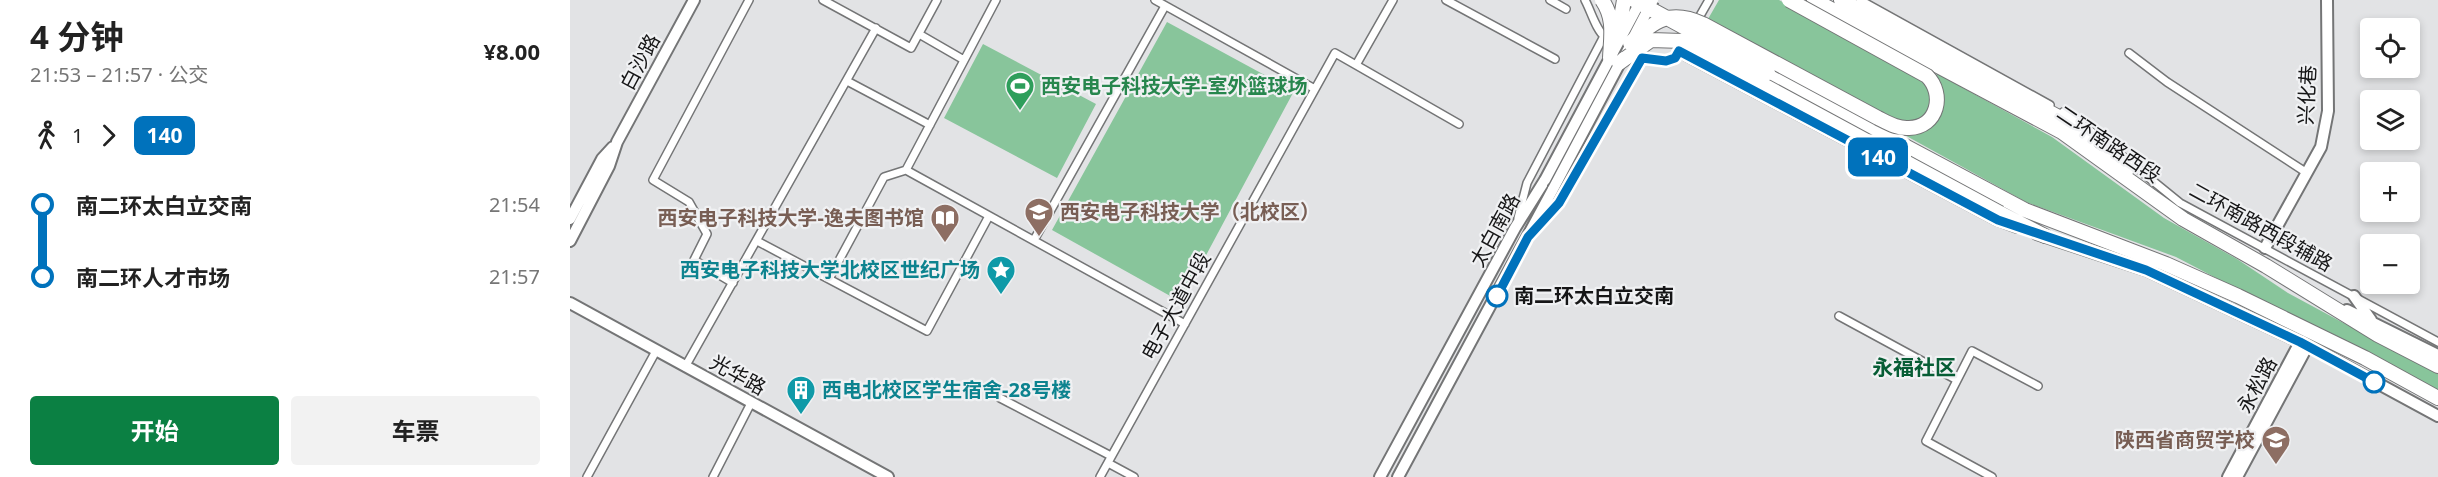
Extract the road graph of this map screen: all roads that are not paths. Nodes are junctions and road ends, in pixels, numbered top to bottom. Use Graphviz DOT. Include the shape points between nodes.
graph roads {
  1 [pos="694,0"];
  2 [pos="749,0"];
  3 [pos="823,0"];
  4 [pos="937,0"];
  5 [pos="996,0"];
  6 [pos="1155,0"];
  7 [pos="1393,0"];
  8 [pos="1446,0"];
  9 [pos="1550,0"];
  10 [pos="1585,0"];
  11 [pos="1602,0"];
  12 [pos="1624,0"];
  13 [pos="1634,0"];
  14 [pos="1641,0"];
  15 [pos="1653,0"];
  16 [pos="1709,0"];
  17 [pos="1789,0"];
  18 [pos="1814,0"];
  19 [pos="1841,0"];
  20 [pos="1860,0"];
  21 [pos="2327,0"];
  22 [pos="1166,6"];
  23 [pos="1566,9"];
  24 [pos="876,28"];
  25 [pos="919,34"];
  26 [pos="1604,36"];
  27 [pos="1857,38"];
  28 [pos="1890,41"];
  29 [pos="1630,43"];
  30 [pos="1679,51"];
  31 [pos="2128,53"];
  32 [pos="1615,57"];
  33 [pos="1642,58"];
  34 [pos="1555,59"];
  35 [pos="964,60"];
  36 [pos="1356,65"];
  37 [pos="1912,66"];
  38 [pos="847,81"];
  39 [pos="1315,89"];
  40 [pos="1840,98"];
  41 [pos="1850,118"];
  42 [pos="1878,118"];
  43 [pos="1459,124"];
  44 [pos="930,125"];
  45 [pos="2064,127"];
  46 [pos="2098,137"];
  47 [pos="617,142"];
  48 [pos="906,170"];
  49 [pos="2307,173"];
  50 [pos="2139,187"];
  51 [pos="989,216"];
  52 [pos="570,219"];
  53 [pos="1515,228"];
  54 [pos="2045,236"];
  55 [pos="1528,237"];
  56 [pos="1034,240"];
  57 [pos="570,241"];
  58 [pos="757,241"];
  59 [pos="2265,248"];
  60 [pos="829,279"];
  61 [pos="733,283"];
  62 [pos="2238,296"];
  63 [pos="2354,296"];
  64 [pos="570,303"];
  65 [pos="1839,316"];
  66 [pos="1185,324"];
  67 [pos="2376,329"];
  68 [pos="2438,342"];
  69 [pos="2304,345"];
  70 [pos="656,351"];
  71 [pos="2438,355"];
  72 [pos="2438,366"];
  73 [pos="685,367"];
  74 [pos="1957,380"];
  75 [pos="2038,386"];
  76 [pos="1000,398"];
  77 [pos="2438,398"];
  78 [pos="751,403"];
  79 [pos="2438,416"];
  80 [pos="1109,460"];
  81 [pos="587,477"];
  82 [pos="712,477"];
  83 [pos="888,477"];
  84 [pos="1100,477"];
  85 [pos="1134,477"];
  86 [pos="1380,477"];
  87 [pos="1398,477"];
  88 [pos="1992,477"];
  89 [pos="2228,477"];
  90 [pos="2237,477"];
  1 -- 47 [label="street, 白沙路"];
  2 -- 61 [label="street" via="653,180 689,202 707,234 694,260"];
  3 -- 24 [label="street"];
  4 -- 25 [label="street"];
  5 -- 35 [label="street"];
  6 -- 22 [label="street"];
  7 -- 36 [label="street"];
  8 -- 34 [label="street"];
  9 -- 23 [label="street"];
  10 -- 26 [label="street"];
  11 -- 32 [label="highway, bridge" via="1612,22"];
  12 -- 32 [label="highway, bridge"];
  13 -- 41 [label="highway, bridge"];
  14 -- 32 [label="street, 太白南路, bridge"];
  15 -- 29 [label="street, 太白南路, bridge"];
  16 -- 30 [label="street"];
  17 -- 27 [label="highway, bridge"];
  18 -- 28 [label="highway, 二环南路西段"];
  19 -- 45 [label="highway"];
  20 -- 46 [label="street, 二环南路西段辅路" via="2076,119"];
  21 -- 49 [label="street, 兴化巷" via="2328,111 2321,147"];
  22 -- 39 [label="street"];
  22 -- 56 [label="street"];
  24 -- 25 [label="street" via="911,48"];
  24 -- 38 [label="street"];
  25 -- 35 [label="street"];
  26 -- 33 [label="street"];
  26 -- 53 [label="street" via="1527,183"];
  27 -- 28 [label="highway"];
  27 -- 37 [label="highway, bridge"];
  28 -- 37 [label="highway"];
  28 -- 45 [label="highway, 二环南路西段"];
  29 -- 32 [label="street, 太白南路, bridge"];
  29 -- 40 [label="highway, bridge" via="1663,19 1679,15"];
  30 -- 33 [label="street" via="1675,58 1666,61"];
  30 -- 54 [label="street" via="1998,220"];
  31 -- 49 [label="street"];
  32 -- 53 [label="street, 太白南路, bridge"];
  32 -- 54 [label="highway, bridge" via="1651,40 1682,41"];
  32 -- 55 [label="street, 太白南路, bridge"];
  33 -- 55 [label="street" via="1559,203"];
  35 -- 44 [label="street"];
  36 -- 39 [label="street, 电子大道中段" via="1335,53"];
  36 -- 43 [label="street"];
  37 -- 42 [label="highway, bridge" via="1935,84 1935,112 1927,122 1911,128 1899,128"];
  38 -- 44 [label="street"];
  38 -- 58 [label="street"];
  39 -- 66 [label="street, 电子大道中段"];
  40 -- 41 [label="highway"];
  40 -- 42 [label="highway, bridge"];
  41 -- 42 [label="highway"];
  41 -- 62 [label="highway" via="2025,210"];
  44 -- 48 [label="street"];
  45 -- 50 [label="highway, 二环南路西段"];
  46 -- 50 [label="highway"];
  46 -- 59 [label="street, 二环南路西段辅路" via="2180,203"];
  47 -- 52 [label="street, 白沙路" via="602,159"];
  47 -- 57 [label="street, 白沙路" via="609,166"];
  48 -- 51 [label="street"];
  48 -- 60 [label="street" via="884,177"];
  49 -- 59 [label="street, 兴化巷"];
  50 -- 67 [label="highway, 二环南路西段" via="2183,219"];
  51 -- 56 [label="street"];
  51 -- 60 [label="street" via="927,331"];
  53 -- 86 [label="street, 太白南路"];
  54 -- 69 [label="street" via="2146,270"];
  55 -- 87 [label="street, 太白南路"];
  56 -- 66 [label="street"];
  58 -- 60 [label="street"];
  58 -- 61 [label="street"];
  59 -- 63 [label="street, 二环南路西段辅路"];
  61 -- 73 [label="street"];
  62 -- 69 [label="street"];
  62 -- 77 [label="highway"];
  63 -- 67 [label="street"];
  63 -- 68 [label="street, 二环南路西段辅路"];
  64 -- 70 [label="street, 光华路"];
  65 -- 74 [label="street"];
  66 -- 80 [label="street, 电子大道中段"];
  67 -- 71 [label="street, 二环南路西段"];
  67 -- 72 [label="highway, 二环南路西段"];
  69 -- 79 [label="street"];
  69 -- 89 [label="street, 永松路"];
  69 -- 90 [label="street, 永松路"];
  70 -- 73 [label="street, 光华路"];
  70 -- 81 [label="street"];
  73 -- 78 [label="street, 光华路"];
  74 -- 75 [label="street" via="1972,351"];
  74 -- 88 [label="street" via="1926,441"];
  76 -- 80 [label="street"];
  78 -- 82 [label="street"];
  78 -- 83 [label="street, 光华路"];
  80 -- 84 [label="street, 电子大道中段"];
  80 -- 85 [label="street"];
}
